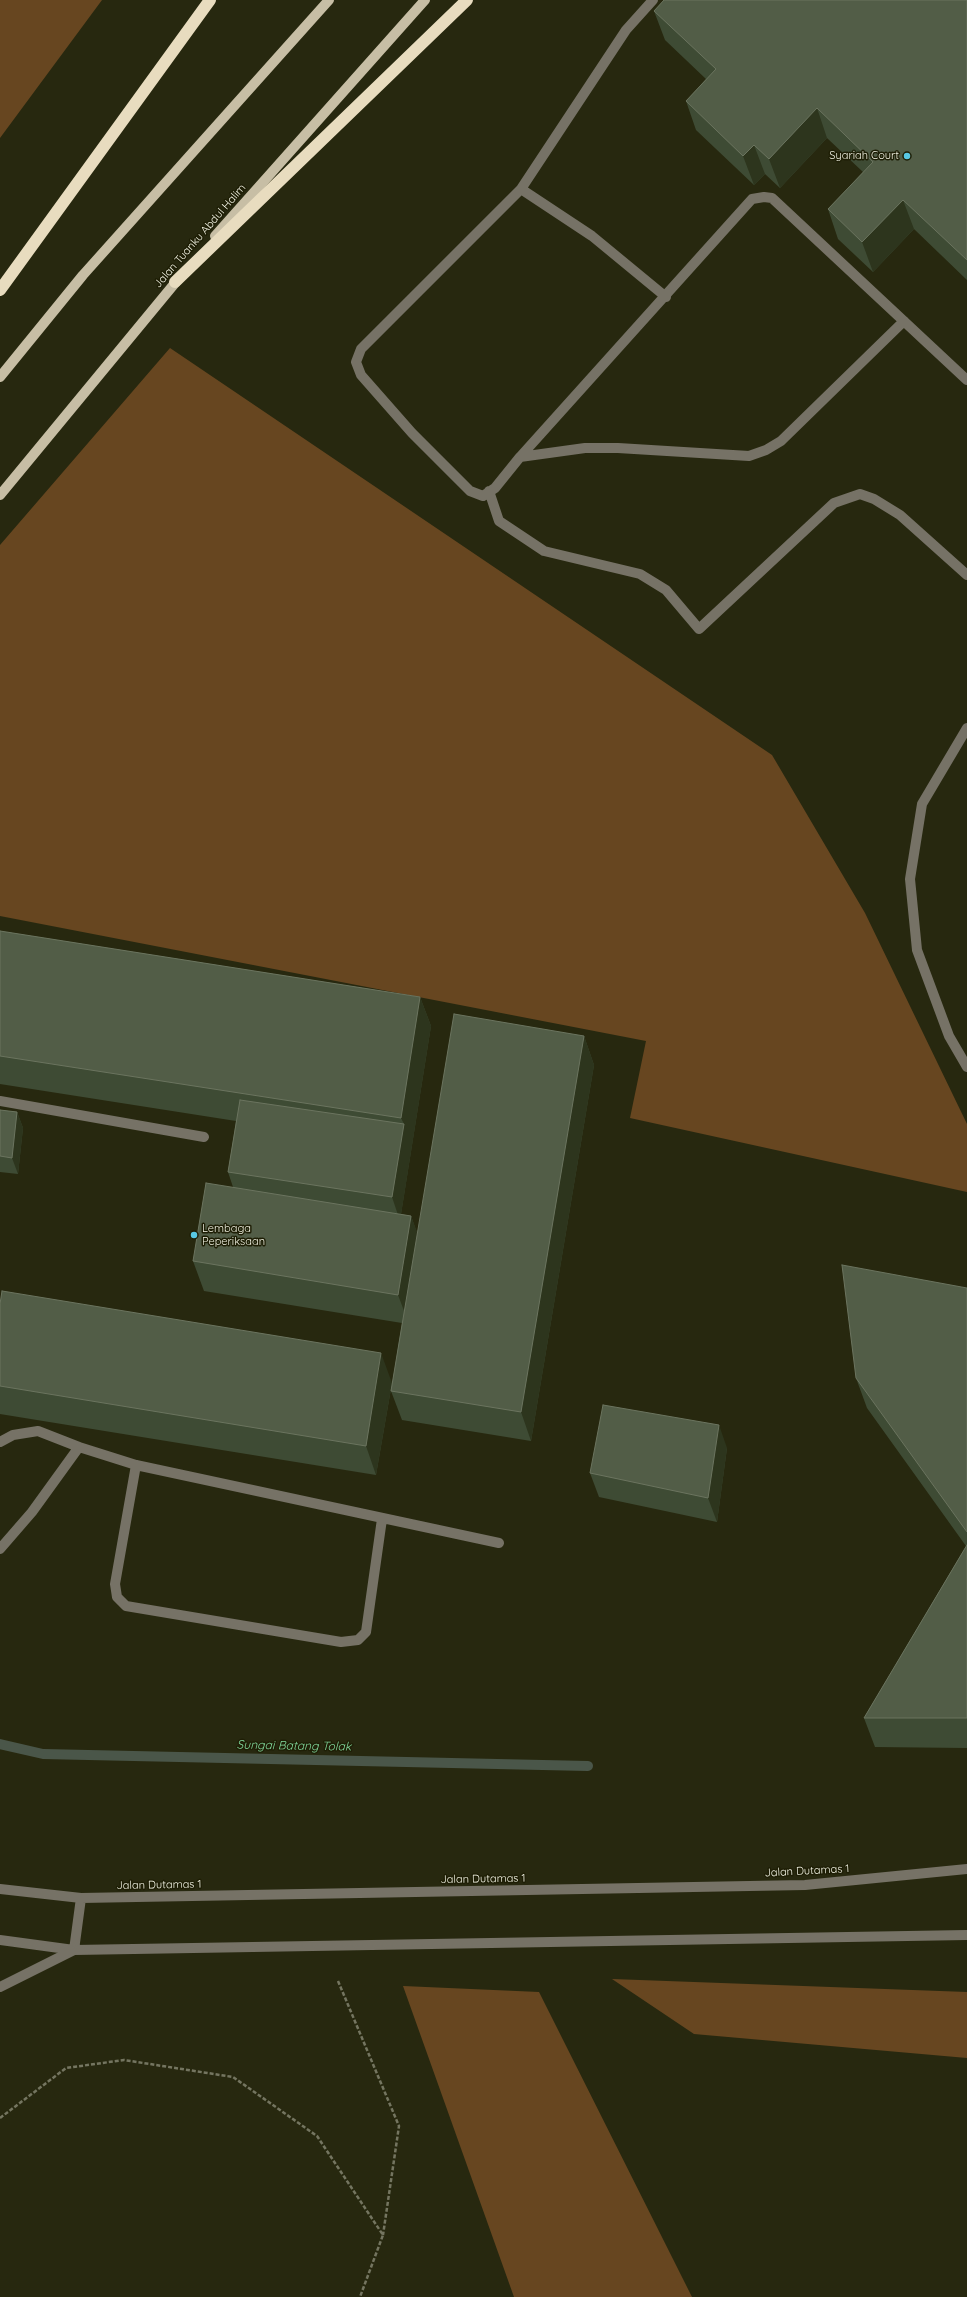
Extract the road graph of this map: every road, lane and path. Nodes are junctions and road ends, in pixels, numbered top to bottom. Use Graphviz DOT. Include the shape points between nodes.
graph roads {
  1 [pos="210,0"];
  2 [pos="329,0"];
  3 [pos="425,0"];
  4 [pos="467,0"];
  5 [pos="653,0"];
  6 [pos="521,189"];
  7 [pos="175,282"];
  8 [pos="0,290"];
  9 [pos="666,297"];
  10 [pos="904,321"];
  11 [pos="0,377"];
  12 [pos="967,380"];
  13 [pos="520,457"];
  14 [pos="489,491"];
  15 [pos="0,495"];
  16 [pos="967,575"];
  17 [pos="967,728"];
  18 [pos="967,1067"];
  19 [pos="0,1101"];
  20 [pos="204,1137"];
  21 [pos="0,1442"];
  22 [pos="79,1447"];
  23 [pos="136,1465"];
  24 [pos="382,1519"];
  25 [pos="499,1543"];
  26 [pos="0,1549"];
  27 [pos="967,1869"];
  28 [pos="0,1889"];
  29 [pos="81,1898"];
  30 [pos="967,1935"];
  31 [pos="0,1940"];
  32 [pos="74,1950"];
  33 [pos="338,1981"];
  34 [pos="0,1987"];
  35 [pos="0,2118"];
  36 [pos="383,2235"];
  37 [pos="360,2297"];
  1 -- 8 [label="highway"];
  2 -- 11 [label="main road" via="83,275"];
  3 -- 7 [label="main road, Jalan Tuanku Abdul Halim"];
  4 -- 7 [label="highway"];
  5 -- 6 [label="street" via="626,30"];
  6 -- 9 [label="street" via="592,236"];
  6 -- 14 [label="street" via="362,349 356,362 361,375 412,433 470,491 482,496"];
  7 -- 15 [label="main road, Jalan Tuanku Abdul Halim"];
  9 -- 10 [label="street" via="752,199 764,197 772,198"];
  9 -- 13 [label="street"];
  10 -- 12 [label="street"];
  10 -- 13 [label="street" via="781,441 766,450 749,456 585,448"];
  13 -- 14 [label="street" via="495,488"];
  14 -- 16 [label="street" via="499,521 544,551 640,574 666,590 698,629 834,503 860,494 874,499 900,515"];
  17 -- 18 [label="street" via="922,804 910,880 917,950 949,1036"];
  19 -- 20 [label="street"];
  21 -- 22 [label="street" via="13,1435 38,1431"];
  22 -- 23 [label="street"];
  22 -- 26 [label="street" via="32,1512"];
  23 -- 24 [label="street"];
  23 -- 24 [label="street" via="115,1584 117,1597 126,1606 341,1642 358,1640 366,1632"];
  24 -- 25 [label="street"];
  27 -- 29 [label="street, Jalan Dutamas 1" via="805,1885"];
  28 -- 29 [label="street, Jalan Dutamas 1"];
  29 -- 32 [label="street"];
  30 -- 32 [label="street"];
  31 -- 32 [label="street"];
  32 -- 34 [label="street"];
  33 -- 36 [label="path" via="399,2126"];
  35 -- 36 [label="path" via="66,2068 124,2060 233,2077 317,2136"];
  36 -- 37 [label="path"];
}
